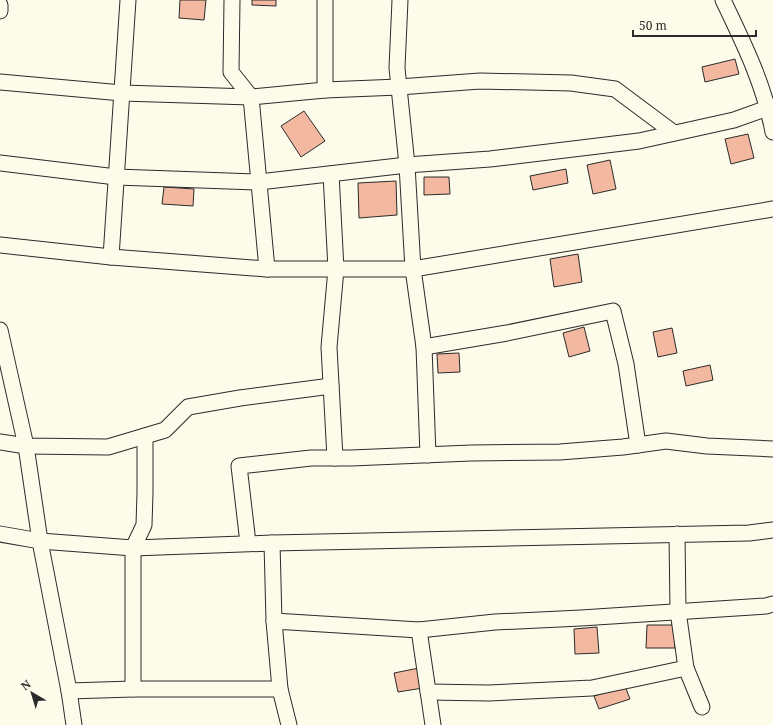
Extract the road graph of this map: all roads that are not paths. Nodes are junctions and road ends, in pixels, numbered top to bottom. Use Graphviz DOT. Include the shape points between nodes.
graph roads {
  1 [pos="128,0"];
  2 [pos="232,0"];
  3 [pos="326,0"];
  4 [pos="400,0"];
  5 [pos="724,0"];
  6 [pos="0,6"];
  7 [pos="0,10"];
  8 [pos="0,82"];
  9 [pos="399,87"];
  10 [pos="325,90"];
  11 [pos="122,93"];
  12 [pos="250,97"];
  13 [pos="771,107"];
  14 [pos="773,132"];
  15 [pos="674,133"];
  16 [pos="0,163"];
  17 [pos="407,165"];
  18 [pos="331,174"];
  19 [pos="116,177"];
  20 [pos="259,182"];
  21 [pos="773,208"];
  22 [pos="0,245"];
  23 [pos="111,257"];
  24 [pos="267,269"];
  25 [pos="336,269"];
  26 [pos="413,269"];
  27 [pos="0,330"];
  28 [pos="424,347"];
  29 [pos="331,386"];
  30 [pos="145,436"];
  31 [pos="0,442"];
  32 [pos="638,445"];
  33 [pos="26,446"];
  34 [pos="773,449"];
  35 [pos="428,455"];
  36 [pos="335,458"];
  37 [pos="773,530"];
  38 [pos="0,534"];
  39 [pos="677,534"];
  40 [pos="40,541"];
  41 [pos="272,543"];
  42 [pos="248,544"];
  43 [pos="133,548"];
  44 [pos="773,604"];
  45 [pos="678,611"];
  46 [pos="274,621"];
  47 [pos="419,630"];
  48 [pos="686,668"];
  49 [pos="280,688"];
  50 [pos="132,689"];
  51 [pos="69,691"];
  52 [pos="428,692"];
  53 [pos="702,707"];
  54 [pos="74,725"];
  55 [pos="289,725"];
  56 [pos="433,725"];
  1 -- 11 [label="street"];
  2 -- 12 [label="street" via="230,72"];
  3 -- 10 [label="street"];
  4 -- 9 [label="street" via="397,68"];
  5 -- 13 [label="street"];
  6 -- 7 [label="street"];
  8 -- 11 [label="street"];
  9 -- 10 [label="street"];
  9 -- 15 [label="street" via="480,81 571,83 615,90"];
  9 -- 17 [label="street"];
  10 -- 12 [label="street"];
  11 -- 12 [label="street"];
  11 -- 19 [label="street"];
  12 -- 20 [label="street"];
  13 -- 14 [label="street"];
  13 -- 15 [label="street" via="734,120"];
  15 -- 17 [label="street" via="639,141 490,159"];
  16 -- 19 [label="street"];
  17 -- 18 [label="street"];
  17 -- 26 [label="street"];
  18 -- 20 [label="street"];
  18 -- 25 [label="street"];
  19 -- 20 [label="street"];
  19 -- 23 [label="street"];
  20 -- 24 [label="street"];
  21 -- 26 [label="street"];
  22 -- 23 [label="street"];
  23 -- 24 [label="street"];
  24 -- 25 [label="street"];
  25 -- 26 [label="street"];
  25 -- 29 [label="street" via="329,347"];
  26 -- 28 [label="street"];
  27 -- 33 [label="street"];
  28 -- 32 [label="street" via="613,311 626,364"];
  28 -- 35 [label="street"];
  29 -- 30 [label="street" via="188,407 165,430"];
  29 -- 36 [label="street"];
  30 -- 33 [label="street" via="108,447"];
  30 -- 43 [label="street" via="144,525"];
  31 -- 33 [label="street"];
  32 -- 34 [label="street" via="666,441"];
  32 -- 35 [label="street" via="560,452"];
  33 -- 40 [label="street"];
  35 -- 36 [label="street"];
  36 -- 42 [label="street" via="239,466"];
  37 -- 39 [label="street"];
  38 -- 40 [label="street"];
  39 -- 41 [label="street"];
  39 -- 45 [label="street"];
  40 -- 43 [label="street"];
  40 -- 51 [label="street"];
  41 -- 42 [label="street"];
  41 -- 46 [label="street"];
  42 -- 43 [label="street"];
  43 -- 50 [label="street"];
  44 -- 45 [label="street"];
  45 -- 47 [label="street" via="495,622"];
  45 -- 48 [label="street"];
  46 -- 47 [label="street"];
  46 -- 49 [label="street"];
  47 -- 52 [label="street"];
  48 -- 52 [label="street" via="592,688 489,693"];
  48 -- 53 [label="street"];
  49 -- 50 [label="street"];
  49 -- 55 [label="street"];
  50 -- 51 [label="street"];
  51 -- 54 [label="street"];
  52 -- 56 [label="street"];
}
